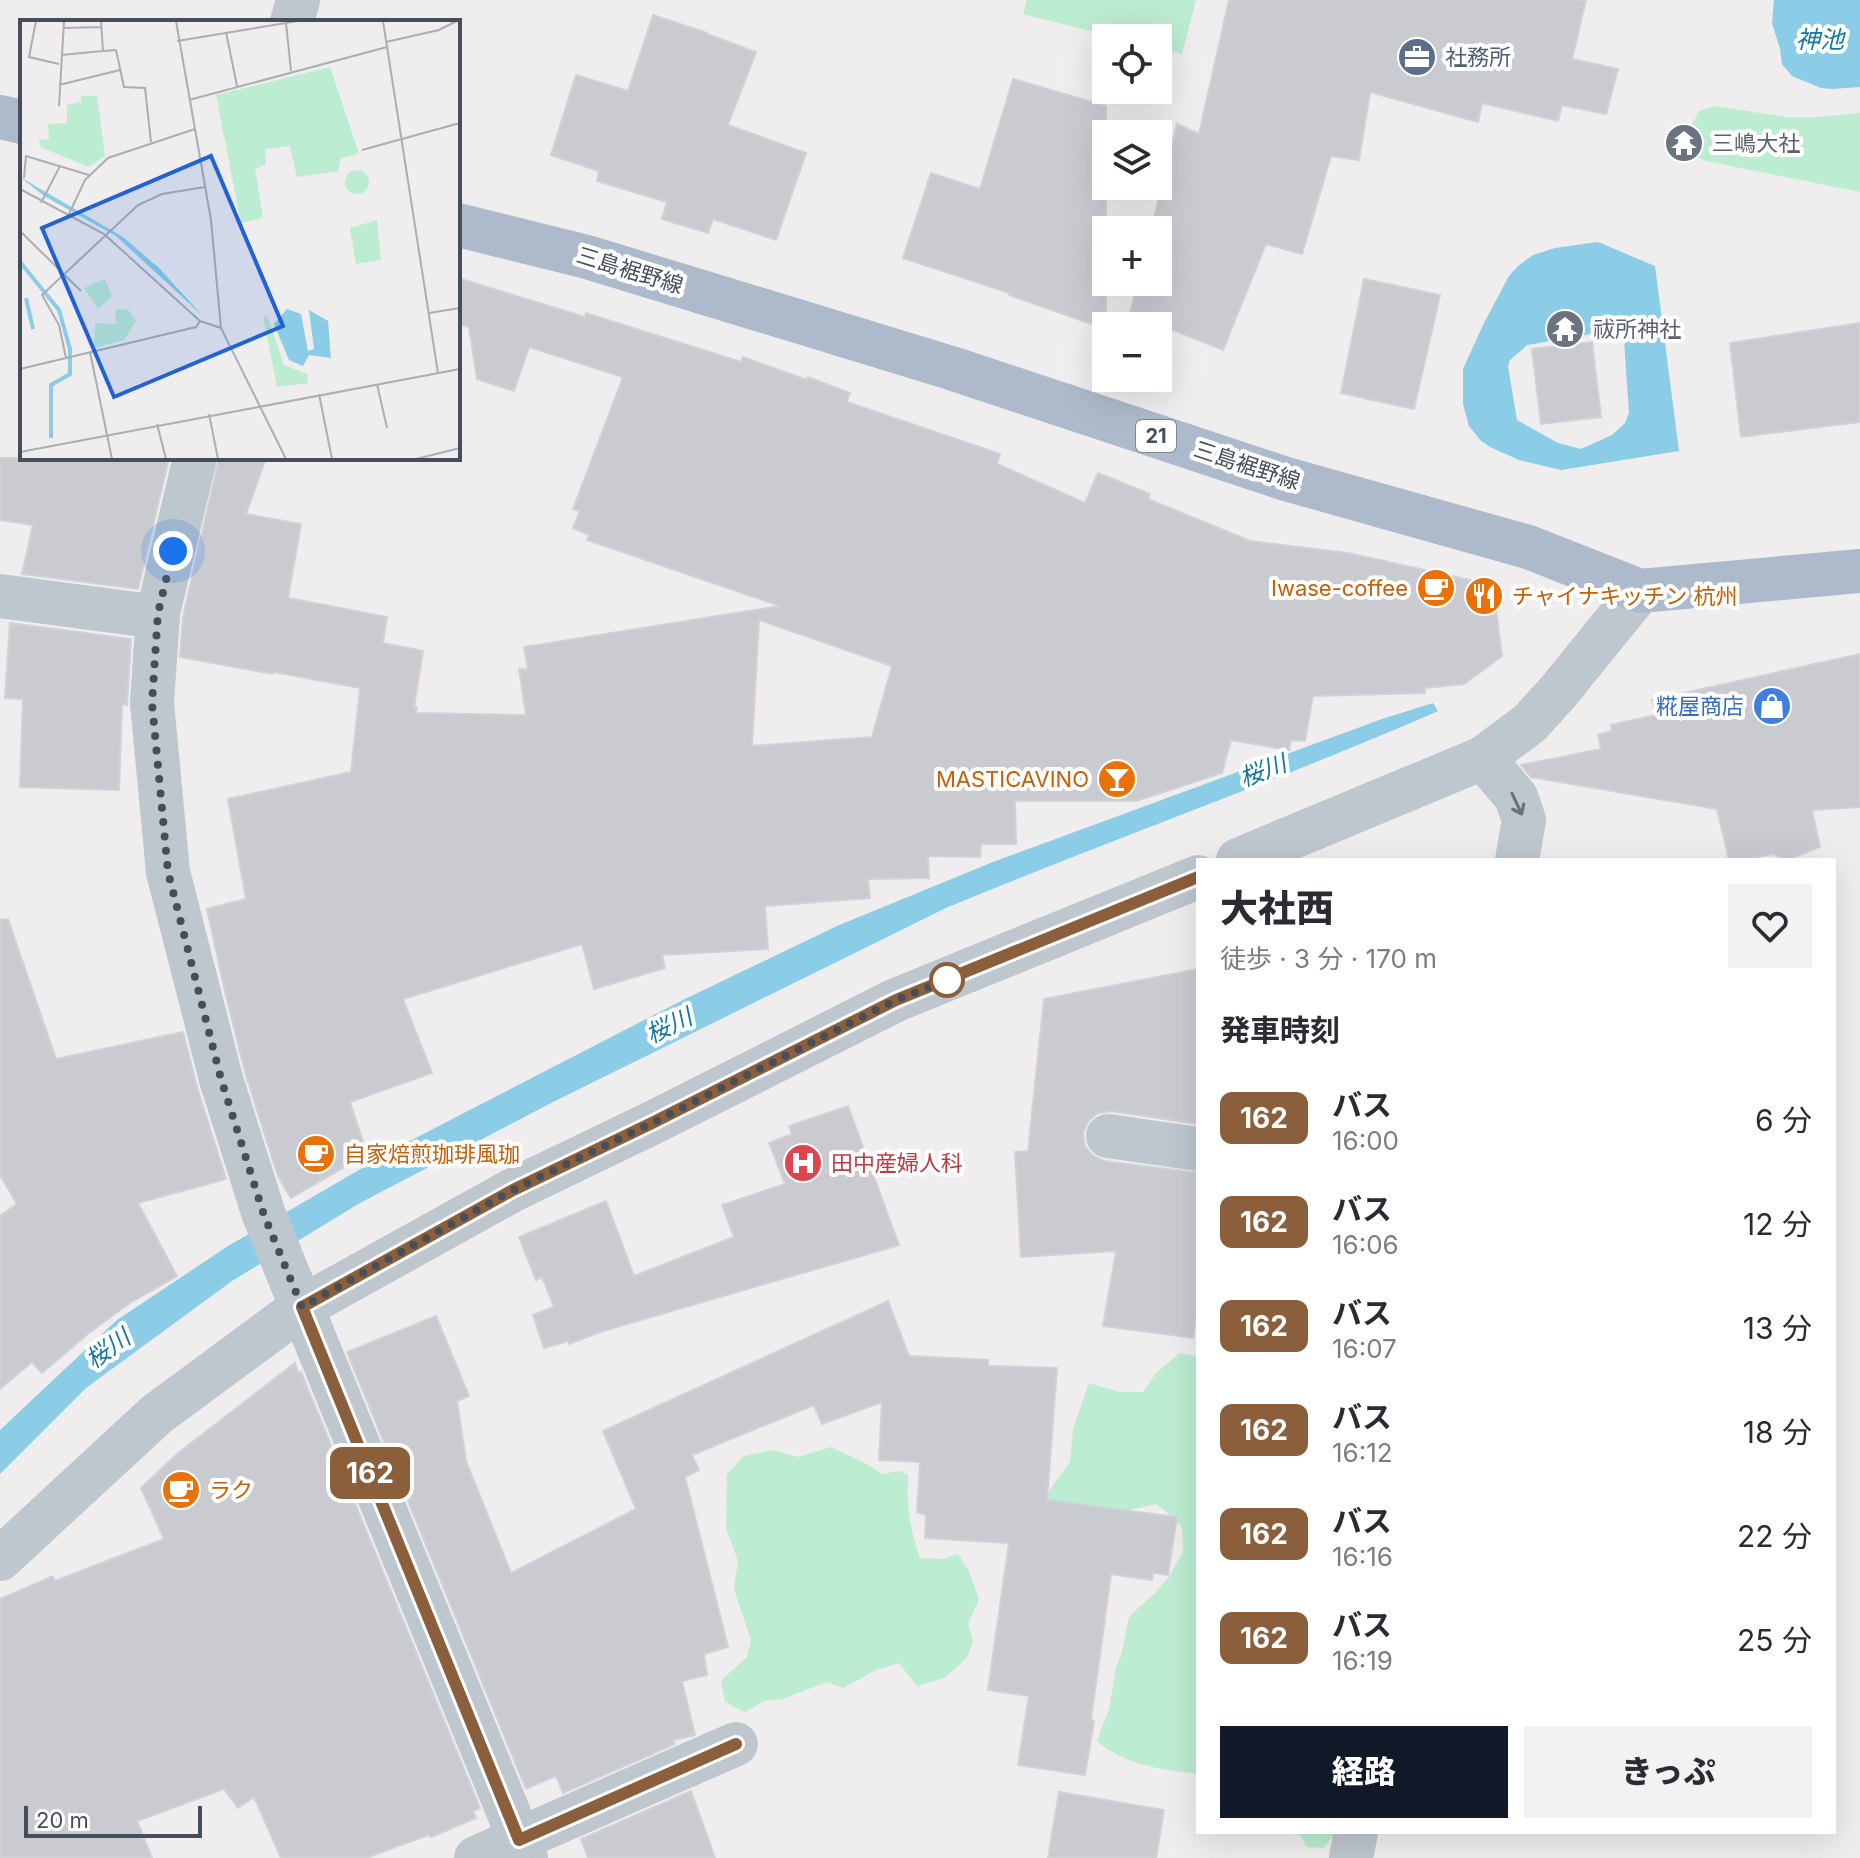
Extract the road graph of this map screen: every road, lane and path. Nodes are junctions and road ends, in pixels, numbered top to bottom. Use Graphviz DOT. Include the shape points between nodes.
graph roads {
  1 [pos="298,0"];
  2 [pos="293,20"];
  3 [pos="0,117"];
  4 [pos="20,122"];
  5 [pos="460,225"];
  6 [pos="195,460"];
  7 [pos="1860,571"];
  8 [pos="1640,591"];
  9 [pos="0,596"];
  10 [pos="158,617"];
  11 [pos="1483,758"];
  12 [pos="1243,858"];
  13 [pos="1517,858"];
  14 [pos="1196,878"];
  15 [pos="1108,1136"];
  16 [pos="1196,1149"];
  17 [pos="302,1307"];
  18 [pos="0,1559"];
  19 [pos="736,1744"];
  20 [pos="1356,1834"];
  21 [pos="523,1849"];
  22 [pos="476,1858"];
  23 [pos="1351,1858"];
  1 -- 2 [label="street"];
  3 -- 4 [label="main road"];
  5 -- 8 [label="main road, 三島裾野線 / 21" via="587,257 951,368 1286,479 1528,547"];
  6 -- 10 [label="street"];
  7 -- 8 [label="main road, 三島裾野線 / 21"];
  8 -- 11 [label="street" via="1530,723"];
  9 -- 10 [label="street"];
  10 -- 17 [label="street" via="152,703 168,872 221,1079"];
  11 -- 12 [label="street"];
  11 -- 13 [label="street, one-way" via="1516,797 1524,820"];
  14 -- 17 [label="street" via="896,1000 513,1190"];
  15 -- 16 [label="street"];
  17 -- 18 [label="street" via="157,1414"];
  17 -- 21 [label="street"];
  19 -- 21 [label="street"];
  20 -- 23 [label="street"];
  21 -- 22 [label="street"];
}
